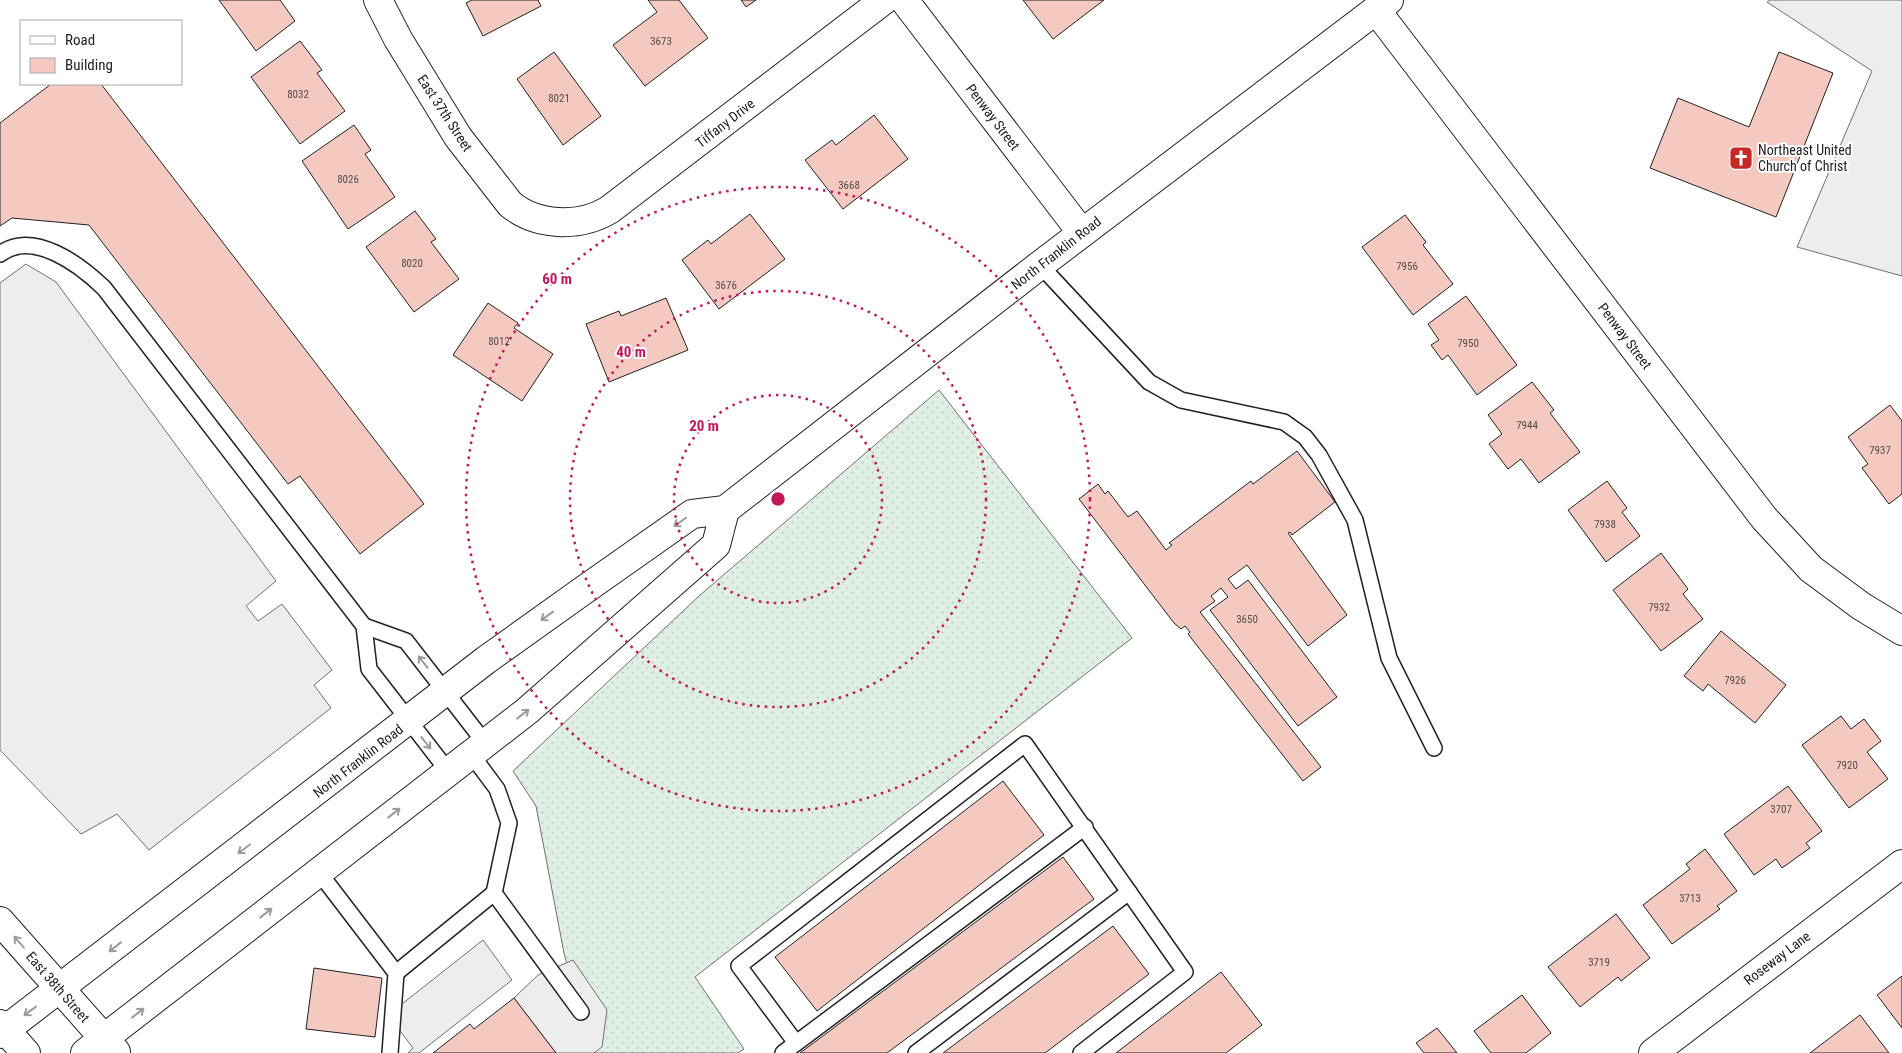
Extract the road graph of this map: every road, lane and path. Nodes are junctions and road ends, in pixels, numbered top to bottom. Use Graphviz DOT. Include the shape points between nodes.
graph roads {
  1 [pos="378,0"];
  2 [pos="884,0"];
  3 [pos="904,0"];
  4 [pos="1382,5"];
  5 [pos="556,222"];
  6 [pos="1082,233"];
  7 [pos="0,254"];
  8 [pos="1040,265"];
  9 [pos="726,510"];
  10 [pos="364,626"];
  11 [pos="1902,632"];
  12 [pos="446,692"];
  13 [pos="409,722"];
  14 [pos="478,748"];
  15 [pos="1434,748"];
  16 [pos="448,771"];
  17 [pos="1084,827"];
  18 [pos="1902,864"];
  19 [pos="318,871"];
  20 [pos="1129,892"];
  21 [pos="494,893"];
  22 [pos="0,921"];
  23 [pos="396,973"];
  24 [pos="60,989"];
  25 [pos="581,1012"];
  26 [pos="2,1029"];
  27 [pos="796,1043"];
  28 [pos="102,1048"];
  29 [pos="26,1053"];
  30 [pos="390,1053"];
  31 [pos="783,1053"];
  32 [pos="916,1053"];
  33 [pos="1081,1053"];
  34 [pos="1653,1053"];
  1 -- 5 [label="main road, East 37th Street" via="458,137 510,204 534,218"];
  2 -- 5 [label="main road, Tiffany Drive" via="609,210 584,220"];
  3 -- 6 [label="main road, Penway Street"];
  4 -- 6 [label="main road, North Franklin Road"];
  4 -- 11 [label="main road, Penway Street" via="1764,518 1811,569"];
  6 -- 8 [label="main road, North Franklin Road"];
  7 -- 10 [label="lane" via="10,247 45,248 80,265 104,288"];
  8 -- 9 [label="main road, North Franklin Road"];
  8 -- 15 [label="lane" via="1149,382 1181,400 1284,422 1305,437 1319,454 1355,520 1389,658"];
  9 -- 12 [label="main road, North Franklin Road, one-way" via="692,514"];
  14 -- 9 [label="main road, one-way" via="527,711 716,545"];
  12 -- 10 [label="lane, one-way" via="406,641"];
  10 -- 13 [label="lane" via="369,668"];
  12 -- 13 [label="main road, North Franklin Road"];
  12 -- 14 [label="lane"];
  13 -- 16 [label="lane, one-way"];
  13 -- 24 [label="main road, North Franklin Road, one-way"];
  14 -- 16 [label="main road"];
  14 -- 21 [label="lane" via="509,823"];
  19 -- 16 [label="main road, one-way"];
  17 -- 20 [label="lane"];
  17 -- 27 [label="lane"];
  17 -- 27 [label="lane" via="1025,744 739,966"];
  18 -- 34 [label="main road, Roseway Lane"];
  19 -- 23 [label="lane"];
  28 -- 19 [label="main road, one-way"];
  20 -- 32 [label="lane"];
  20 -- 33 [label="lane" via="1185,972"];
  21 -- 23 [label="lane"];
  21 -- 25 [label="lane"];
  24 -- 22 [label="main road, East 38th Street, one-way"];
  23 -- 30 [label="lane"];
  24 -- 26 [label="main road, North Franklin Road, one-way"];
  24 -- 28 [label="main road, East 38th Street"];
  26 -- 29 [label="main road"];
  27 -- 31 [label="lane"];
}
